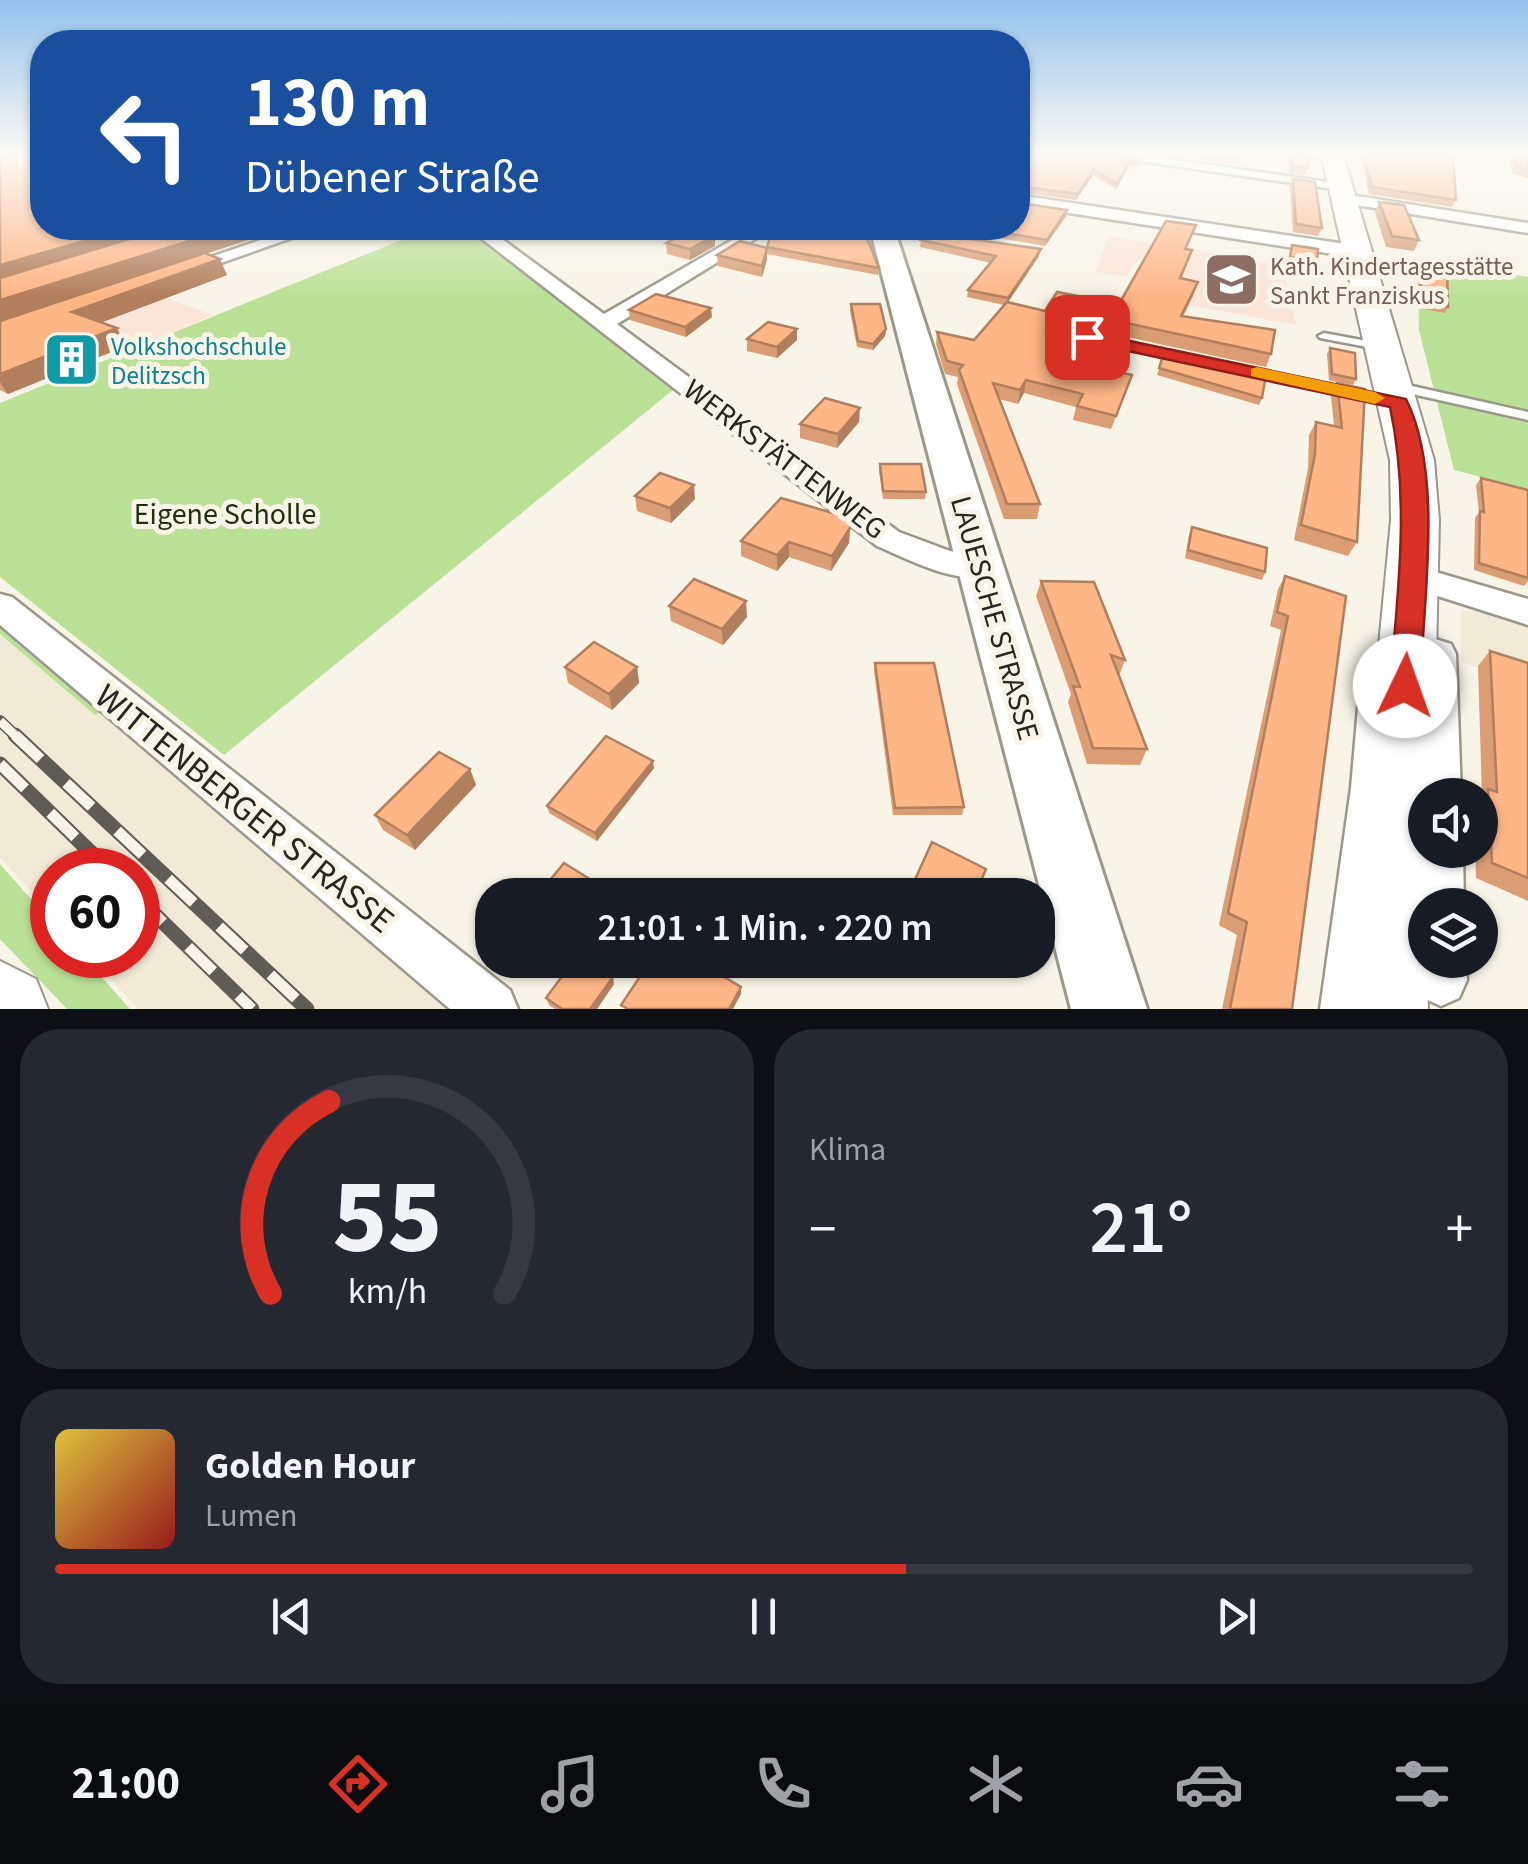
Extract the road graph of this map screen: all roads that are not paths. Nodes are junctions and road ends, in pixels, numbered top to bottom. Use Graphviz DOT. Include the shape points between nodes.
graph roads {
  1 [pos="1344,201"];
  2 [pos="1389,201"];
  3 [pos="1030,202"];
  4 [pos="1528,228"];
  5 [pos="275,240"];
  6 [pos="493,240"];
  7 [pos="745,240"];
  8 [pos="885,240"];
  9 [pos="1358,252"];
  10 [pos="154,280"];
  11 [pos="603,323"];
  12 [pos="1070,334"];
  13 [pos="1324,336"];
  14 [pos="1383,347"];
  15 [pos="1396,394"];
  16 [pos="1528,416"];
  17 [pos="980,568"];
  18 [pos="1412,576"];
  19 [pos="0,606"];
  20 [pos="1528,612"];
  21 [pos="1406,665"];
  22 [pos="1440,778"];
  23 [pos="1423,983"];
  24 [pos="0,1003"];
  25 [pos="6,1009"];
  26 [pos="491,1009"];
  27 [pos="1110,1009"];
  28 [pos="1333,1009"];
  1 -- 9 [label="main road"];
  2 -- 4 [label="street"];
  3 -- 9 [label="street"];
  5 -- 10 [label="street"];
  6 -- 11 [label="street, WERKSTÄTTENWEG"];
  7 -- 11 [label="street"];
  8 -- 17 [label="street, LAUESCHE STRASSE"];
  9 -- 14 [label="main road"];
  11 -- 17 [label="street, WERKSTÄTTENWEG" via="888,539"];
  12 -- 15 [label="lane"];
  13 -- 14 [label="lane"];
  14 -- 15 [label="main road"];
  15 -- 16 [label="lane"];
  15 -- 18 [label="main road" via="1412,460"];
  17 -- 27 [label="street, LAUESCHE STRASSE"];
  18 -- 20 [label="street"];
  18 -- 21 [label="main road"];
  19 -- 26 [label="street, WITTENBERGER STRASSE"];
  21 -- 22 [label="street" via="1438,654"];
  21 -- 23 [label="main road"];
  21 -- 28 [label="lane" via="1370,673"];
  24 -- 25 [label="main road"];
}
